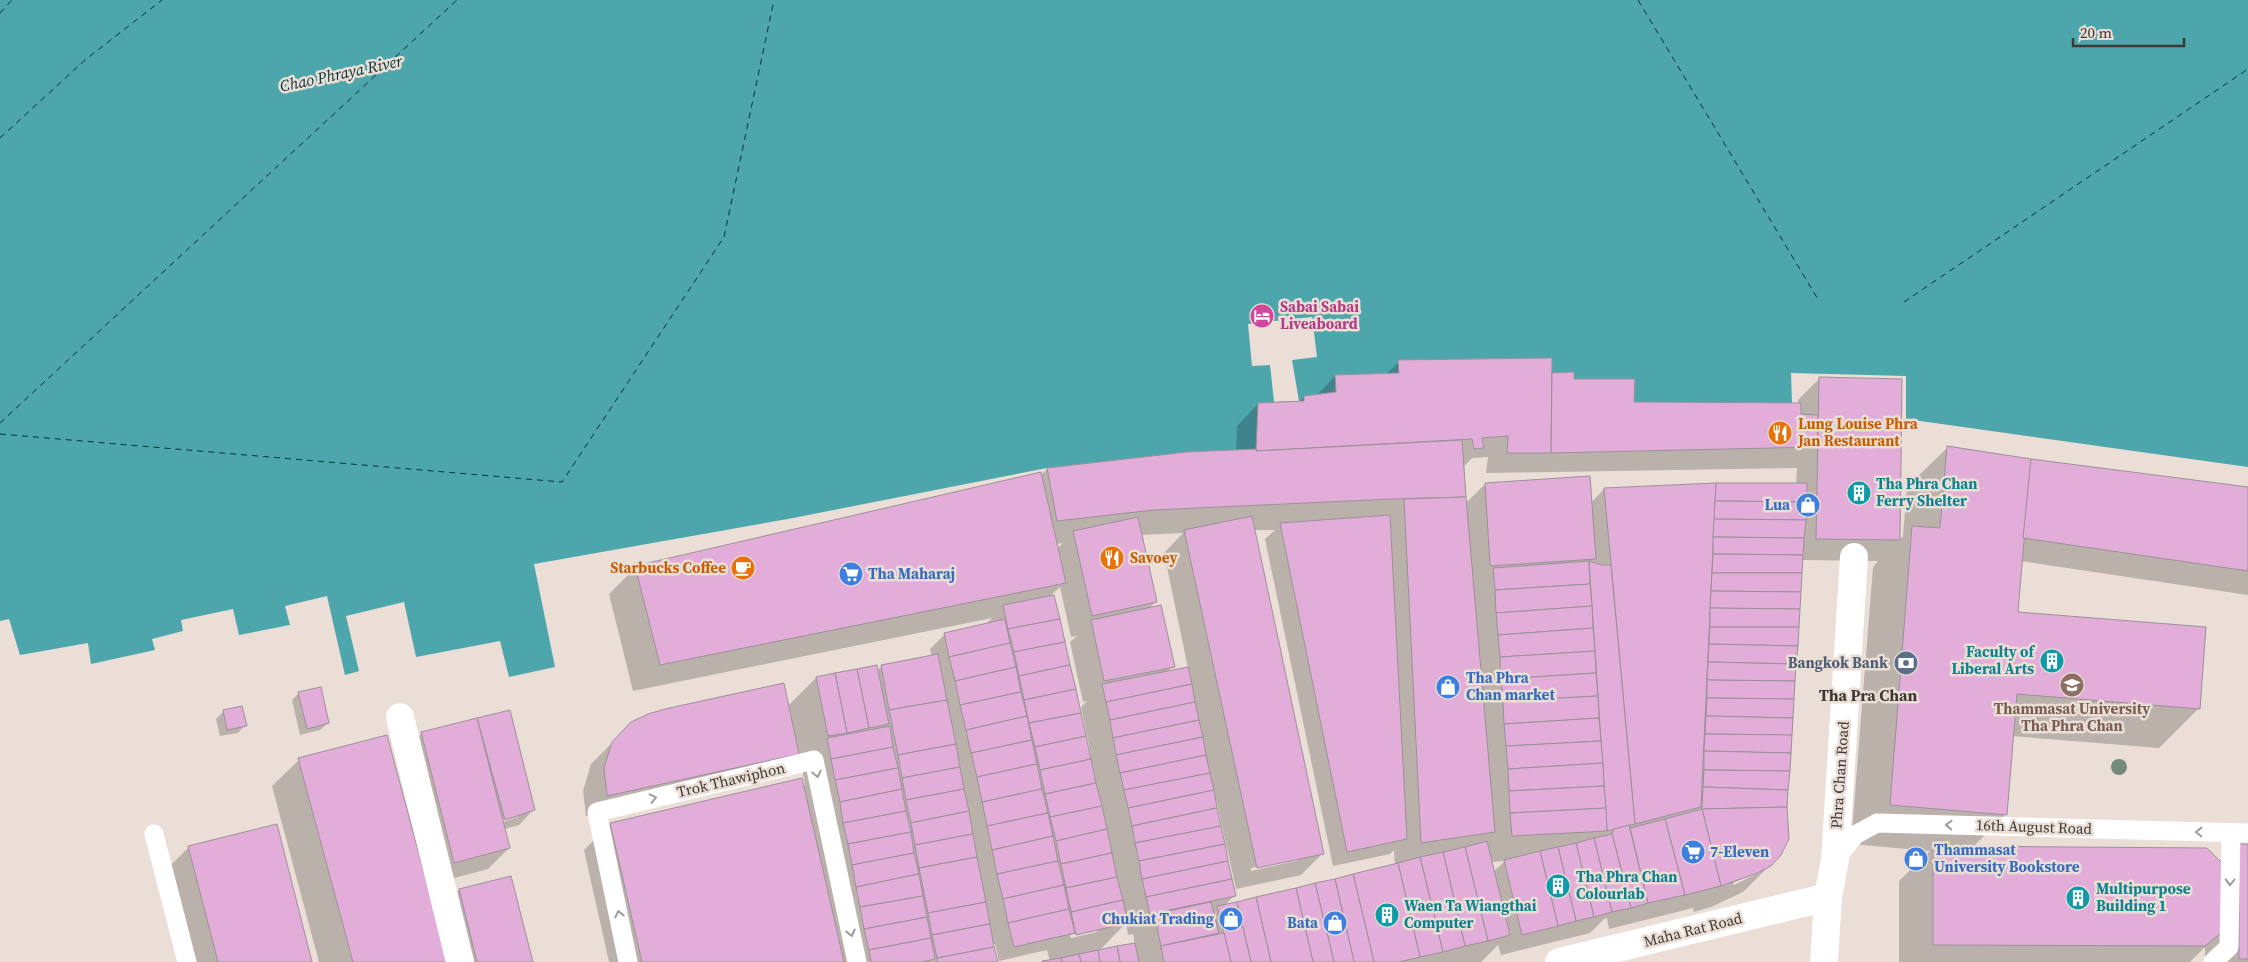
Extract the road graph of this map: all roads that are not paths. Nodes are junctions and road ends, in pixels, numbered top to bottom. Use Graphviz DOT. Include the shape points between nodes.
graph roads {
  1 [pos="1854,557"];
  2 [pos="400,717"];
  3 [pos="2240,833"];
  4 [pos="154,834"];
  5 [pos="1835,860"];
  6 [pos="1828,897"];
  7 [pos="187,962"];
  8 [pos="460,962"];
  9 [pos="628,962"];
  10 [pos="857,962"];
  11 [pos="1559,962"];
  12 [pos="1824,962"];
  13 [pos="2213,962"];
  1 -- 5 [label="street, Phra Chan Road"];
  2 -- 8 [label="street"];
  3 -- 5 [label="lane, 16th August Road, one-way" via="1876,823 1855,835"];
  3 -- 13 [label="lane, one-way" via="2229,947"];
  4 -- 7 [label="lane"];
  5 -- 6 [label="street, Phra Chan Road"];
  6 -- 11 [label="street, Maha Rat Road"];
  6 -- 12 [label="street, Phra Chan Road"];
  9 -- 10 [label="lane, Trok Thawiphon, one-way" via="597,812 814,760"];
}
